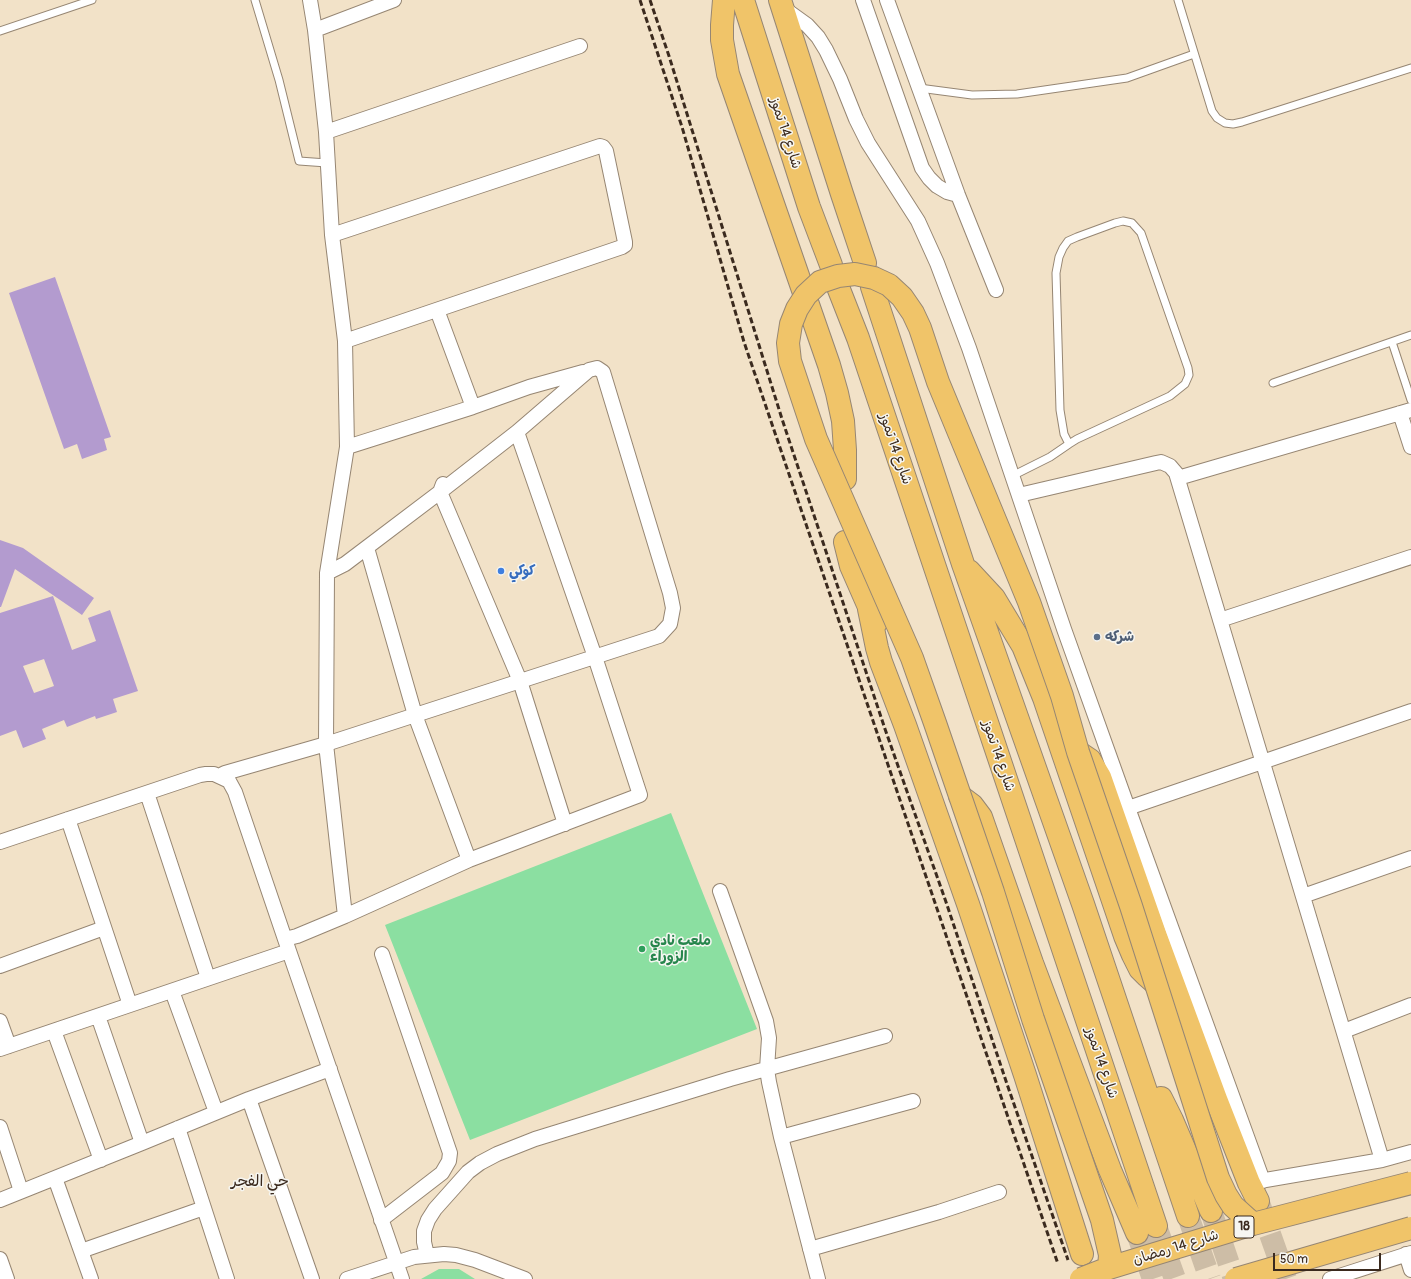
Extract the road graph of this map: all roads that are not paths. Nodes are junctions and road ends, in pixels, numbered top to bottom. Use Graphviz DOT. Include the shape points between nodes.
graph roads {
  1 [pos="92,0"];
  2 [pos="255,0"];
  3 [pos="310,0"];
  4 [pos="394,0"];
  5 [pos="724,0"];
  6 [pos="743,0"];
  7 [pos="863,0"];
  8 [pos="887,0"];
  9 [pos="1178,0"];
  10 [pos="781,3"];
  11 [pos="315,30"];
  12 [pos="0,31"];
  13 [pos="580,46"];
  14 [pos="1194,54"];
  15 [pos="1411,68"];
  16 [pos="919,88"];
  17 [pos="326,132"];
  18 [pos="327,163"];
  19 [pos="958,195"];
  20 [pos="332,235"];
  21 [pos="865,263"];
  22 [pos="831,265"];
  23 [pos="838,287"];
  24 [pos="872,287"];
  25 [pos="996,290"];
  26 [pos="437,310"];
  27 [pos="1411,335"];
  28 [pos="345,341"];
  29 [pos="1392,342"];
  30 [pos="589,370"];
  31 [pos="1273,383"];
  32 [pos="1411,400"];
  33 [pos="473,407"];
  34 [pos="1406,411"];
  35 [pos="517,432"];
  36 [pos="1069,444"];
  37 [pos="347,446"];
  38 [pos="1411,447"];
  39 [pos="1012,476"];
  40 [pos="1178,478"];
  41 [pos="845,479"];
  42 [pos="441,488"];
  43 [pos="1019,495"];
  44 [pos="845,542"];
  45 [pos="367,548"];
  46 [pos="1411,557"];
  47 [pos="963,564"];
  48 [pos="327,573"];
  49 [pos="870,609"];
  50 [pos="1220,620"];
  51 [pos="595,657"];
  52 [pos="520,681"];
  53 [pos="1411,711"];
  54 [pos="414,715"];
  55 [pos="326,744"];
  56 [pos="1078,752"];
  57 [pos="1263,762"];
  58 [pos="219,776"];
  59 [pos="147,792"];
  60 [pos="960,796"];
  61 [pos="1128,808"];
  62 [pos="68,819"];
  63 [pos="565,824"];
  64 [pos="0,842"];
  65 [pos="1411,858"];
  66 [pos="469,860"];
  67 [pos="720,891"];
  68 [pos="1303,896"];
  69 [pos="344,916"];
  70 [pos="104,928"];
  71 [pos="287,945"];
  72 [pos="382,954"];
  73 [pos="0,966"];
  74 [pos="208,978"];
  75 [pos="1155,983"];
  76 [pos="172,991"];
  77 [pos="130,1005"];
  78 [pos="1411,1005"];
  79 [pos="98,1016"];
  80 [pos="1033,1019"];
  81 [pos="0,1021"];
  82 [pos="54,1031"];
  83 [pos="1344,1031"];
  84 [pos="886,1036"];
  85 [pos="4,1048"];
  86 [pos="1138,1065"];
  87 [pos="330,1069"];
  88 [pos="767,1069"];
  89 [pos="249,1099"];
  90 [pos="912,1101"];
  91 [pos="216,1112"];
  92 [pos="0,1127"];
  93 [pos="178,1128"];
  94 [pos="781,1137"];
  95 [pos="142,1143"];
  96 [pos="1411,1152"];
  97 [pos="101,1160"];
  98 [pos="1382,1160"];
  99 [pos="55,1178"];
  100 [pos="1411,1183"];
  101 [pos="1257,1188"];
  102 [pos="21,1192"];
  103 [pos="999,1192"];
  104 [pos="0,1200"];
  105 [pos="204,1208"];
  106 [pos="1210,1211"];
  107 [pos="1188,1216"];
  108 [pos="381,1220"];
  109 [pos="1253,1224"];
  110 [pos="1411,1228"];
  111 [pos="810,1248"];
  112 [pos="81,1251"];
  113 [pos="1082,1254"];
  114 [pos="1408,1254"];
  115 [pos="427,1255"];
  116 [pos="0,1259"];
  117 [pos="396,1262"];
  118 [pos="1109,1268"];
  119 [pos="1411,1270"];
  120 [pos="1265,1275"];
  121 [pos="7,1279"];
  122 [pos="91,1279"];
  123 [pos="227,1279"];
  124 [pos="312,1279"];
  125 [pos="347,1279"];
  126 [pos="402,1279"];
  127 [pos="525,1279"];
  128 [pos="818,1279"];
  129 [pos="1080,1279"];
  130 [pos="1236,1279"];
  131 [pos="1330,1279"];
  1 -- 12 [label="lane"];
  2 -- 18 [label="lane" via="279,80 299,161"];
  3 -- 11 [label="street"];
  4 -- 11 [label="street"];
  5 -- 41 [label="main road" via="722,40 728,74 829,365 843,422"];
  6 -- 22 [label="main road, شارع 14 تموز" via="809,207"];
  7 -- 19 [label="street" via="922,168 937,186"];
  8 -- 16 [label="street"];
  9 -- 14 [label="lane"];
  10 -- 21 [label="main road"];
  10 -- 39 [label="street" via="818,37 868,143 924,233 957,313"];
  11 -- 17 [label="street"];
  13 -- 17 [label="street"];
  14 -- 15 [label="lane" via="1212,111 1225,123 1233,124"];
  14 -- 16 [label="lane" via="1127,78 1017,94 972,95"];
  16 -- 19 [label="street"];
  17 -- 18 [label="street"];
  18 -- 20 [label="street"];
  19 -- 25 [label="street"];
  20 -- 26 [label="street" via="598,146 603,147 606,151 625,245"];
  20 -- 28 [label="street"];
  23 -- 60 [label="main road, شارع 14 تموز" via="863,353 1147,1229 1110,1170 1032,963 981,817 972,805"];
  24 -- 47 [label="main road, شارع 14 تموز"];
  26 -- 28 [label="street"];
  26 -- 33 [label="street"];
  27 -- 29 [label="lane"];
  28 -- 37 [label="street"];
  29 -- 31 [label="lane"];
  29 -- 32 [label="lane"];
  30 -- 33 [label="street" via="529,387"];
  30 -- 35 [label="street"];
  30 -- 51 [label="street" via="597,368 603,372 670,594 672,608 670,624 659,636"];
  33 -- 37 [label="street"];
  34 -- 38 [label="street"];
  34 -- 40 [label="street"];
  35 -- 42 [label="street"];
  35 -- 51 [label="street"];
  36 -- 36 [label="lane" via="1064,434 1060,410 1056,273 1059,257 1068,241 1114,223 1132,223 1141,233 1189,375 1185,384 1170,396"];
  36 -- 39 [label="lane"];
  37 -- 48 [label="street"];
  39 -- 43 [label="street"];
  40 -- 43 [label="street" via="1170,466 1161,462"];
  40 -- 50 [label="street"];
  42 -- 45 [label="street"];
  42 -- 52 [label="street"];
  43 -- 61 [label="street"];
  44 -- 49 [label="main road" via="850,566"];
  45 -- 48 [label="street"];
  45 -- 54 [label="street"];
  46 -- 50 [label="street"];
  47 -- 75 [label="main road" via="1001,609 1023,646 1044,698 1128,942 1140,969"];
  47 -- 86 [label="main road, شارع 14 تموز"];
  48 -- 55 [label="street"];
  49 -- 80 [label="main road" via="921,727 1010,987"];
  49 -- 113 [label="main road" via="881,662 968,904"];
  50 -- 57 [label="street"];
  51 -- 52 [label="street"];
  51 -- 63 [label="street" via="640,795"];
  52 -- 54 [label="street"];
  52 -- 63 [label="street"];
  53 -- 57 [label="street"];
  54 -- 55 [label="street"];
  54 -- 66 [label="street"];
  55 -- 58 [label="street"];
  55 -- 69 [label="street"];
  56 -- 60 [label="main road, bridge" via="1062,696 1029,602 938,382 913,313 902,297 889,285 874,278 855,274 820,282 806,295 791,324 788,343 790,361 816,439 912,658"];
  56 -- 75 [label="main road, bridge"];
  56 -- 101 [label="main road" via="1090,760 1100,777 1216,1099"];
  57 -- 61 [label="street"];
  57 -- 68 [label="street"];
  58 -- 59 [label="street" via="200,775"];
  58 -- 71 [label="street" via="229,782 235,792"];
  59 -- 62 [label="street"];
  59 -- 74 [label="street"];
  60 -- 80 [label="main road, bridge"];
  61 -- 101 [label="street"];
  62 -- 64 [label="street"];
  62 -- 70 [label="street"];
  63 -- 66 [label="street"];
  65 -- 68 [label="street"];
  66 -- 69 [label="street"];
  67 -- 88 [label="street" via="766,1021 769,1038"];
  68 -- 83 [label="street"];
  69 -- 71 [label="street" via="297,936"];
  70 -- 73 [label="street"];
  70 -- 77 [label="street"];
  71 -- 74 [label="street"];
  71 -- 87 [label="street"];
  72 -- 108 [label="street" via="450,1153 449,1161 442,1173"];
  74 -- 76 [label="street"];
  75 -- 109 [label="main road, bridge" via="1222,1186 1233,1206"];
  76 -- 77 [label="street"];
  76 -- 91 [label="street"];
  77 -- 79 [label="street"];
  78 -- 83 [label="street"];
  79 -- 82 [label="street"];
  79 -- 95 [label="street"];
  80 -- 118 [label="main road, bridge" via="1102,1220 1110,1255"];
  81 -- 85 [label="street"];
  82 -- 85 [label="street"];
  82 -- 97 [label="street"];
  83 -- 98 [label="street"];
  84 -- 88 [label="street"];
  86 -- 106 [label="main road" via="1165,1105"];
  86 -- 107 [label="main road, شارع 14 تموز"];
  87 -- 89 [label="street"];
  87 -- 108 [label="street"];
  88 -- 94 [label="street"];
  88 -- 115 [label="street" via="535,1139 480,1163 468,1172 428,1220 424,1232"];
  89 -- 91 [label="street"];
  89 -- 124 [label="street"];
  90 -- 94 [label="street"];
  91 -- 93 [label="street"];
  92 -- 102 [label="street"];
  93 -- 95 [label="street"];
  93 -- 105 [label="street"];
  94 -- 111 [label="street"];
  95 -- 97 [label="street"];
  96 -- 98 [label="street"];
  97 -- 99 [label="street"];
  98 -- 101 [label="street"];
  99 -- 102 [label="street"];
  99 -- 112 [label="street"];
  100 -- 109 [label="main road, شارع 14 رمضان / 18, bridge"];
  102 -- 104 [label="street"];
  103 -- 111 [label="street" via="939,1212"];
  105 -- 112 [label="street"];
  105 -- 123 [label="street"];
  108 -- 117 [label="street"];
  109 -- 118 [label="main road, شارع 14 رمضان / 18, bridge"];
  110 -- 120 [label="main road, bridge"];
  111 -- 128 [label="street"];
  112 -- 122 [label="street"];
  114 -- 119 [label="street"];
  114 -- 131 [label="street"];
  115 -- 117 [label="street"];
  115 -- 127 [label="street" via="456,1255"];
  116 -- 121 [label="street"];
  117 -- 125 [label="street"];
  117 -- 126 [label="street"];
  118 -- 129 [label="main road, شارع 14 رمضان / 18, bridge"];
  120 -- 130 [label="main road, bridge"];
}
